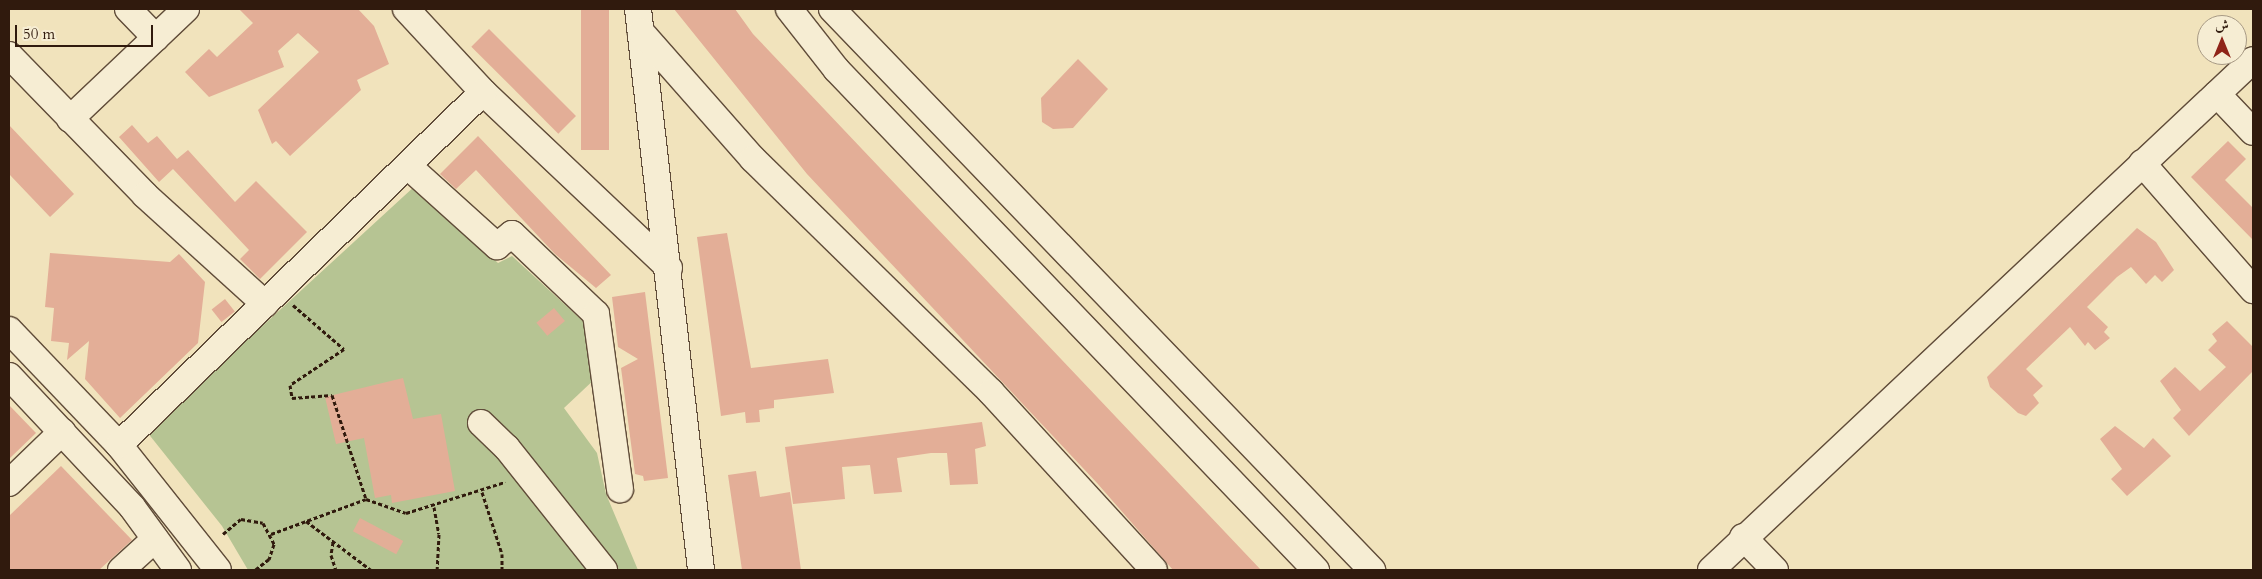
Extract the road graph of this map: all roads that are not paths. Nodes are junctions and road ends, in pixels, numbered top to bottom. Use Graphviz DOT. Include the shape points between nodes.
graph roads {
  1 [pos="128,9"];
  2 [pos="186,9"];
  3 [pos="406,9"];
  4 [pos="789,9"];
  5 [pos="832,9"];
  6 [pos="640,20"];
  7 [pos="156,38"];
  8 [pos="9,55"];
  9 [pos="2253,60"];
  10 [pos="484,92"];
  11 [pos="2217,94"];
  12 [pos="70,118"];
  13 [pos="2253,132"];
  14 [pos="2142,163"];
  15 [pos="408,166"];
  16 [pos="669,268"];
  17 [pos="2253,290"];
  18 [pos="271,298"];
  19 [pos="9,330"];
  20 [pos="9,376"];
  21 [pos="482,423"];
  22 [pos="62,432"];
  23 [pos="120,445"];
  24 [pos="9,482"];
  25 [pos="620,489"];
  26 [pos="1743,537"];
  27 [pos="155,539"];
  28 [pos="121,570"];
  29 [pos="178,570"];
  30 [pos="218,570"];
  31 [pos="604,570"];
  32 [pos="701,570"];
  33 [pos="1154,570"];
  34 [pos="1316,570"];
  35 [pos="1372,570"];
  36 [pos="1711,570"];
  37 [pos="1775,570"];
  1 -- 7 [label="street"];
  2 -- 7 [label="street"];
  3 -- 10 [label="street"];
  4 -- 34 [label="street" via="836,68"];
  5 -- 35 [label="street"];
  6 -- 16 [label="street"];
  6 -- 33 [label="street" via="753,158 991,392"];
  7 -- 12 [label="street"];
  8 -- 12 [label="street"];
  9 -- 11 [label="street"];
  10 -- 15 [label="street"];
  10 -- 16 [label="street"];
  11 -- 13 [label="street"];
  11 -- 14 [label="street"];
  12 -- 18 [label="street" via="145,195"];
  14 -- 17 [label="street"];
  14 -- 26 [label="street"];
  15 -- 18 [label="street"];
  15 -- 25 [label="street" via="496,246 512,234 596,314"];
  16 -- 32 [label="street"];
  18 -- 23 [label="street"];
  19 -- 23 [label="street"];
  20 -- 22 [label="street"];
  21 -- 31 [label="street" via="507,448"];
  22 -- 24 [label="street"];
  22 -- 27 [label="street"];
  23 -- 30 [label="street"];
  26 -- 36 [label="street"];
  26 -- 37 [label="street"];
  27 -- 28 [label="street"];
  27 -- 29 [label="street"];
}
